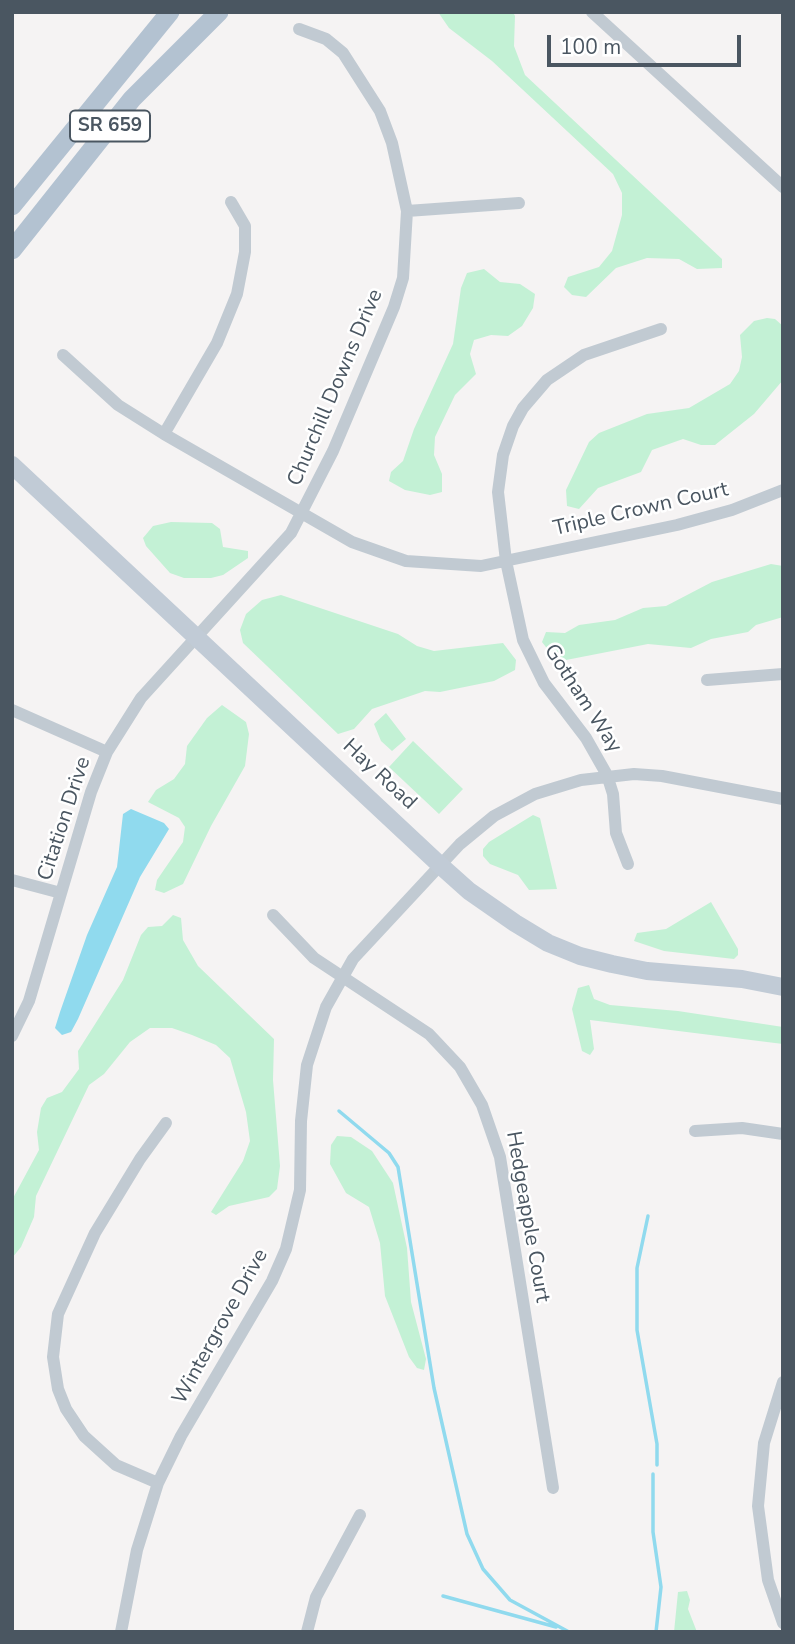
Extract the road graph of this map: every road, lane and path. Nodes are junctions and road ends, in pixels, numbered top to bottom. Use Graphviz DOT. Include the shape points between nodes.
graph roads {
  1 [pos="170,12"];
  2 [pos="219,12"];
  3 [pos="592,12"];
  4 [pos="299,29"];
  5 [pos="783,187"];
  6 [pos="231,202"];
  7 [pos="519,203"];
  8 [pos="12,206"];
  9 [pos="407,211"];
  10 [pos="12,250"];
  11 [pos="661,329"];
  12 [pos="63,355"];
  13 [pos="163,434"];
  14 [pos="12,465"];
  15 [pos="783,490"];
  16 [pos="303,515"];
  17 [pos="506,561"];
  18 [pos="199,638"];
  19 [pos="783,674"];
  20 [pos="707,680"];
  21 [pos="12,710"];
  22 [pos="107,752"];
  23 [pos="607,775"];
  24 [pos="783,799"];
  25 [pos="628,864"];
  26 [pos="441,866"];
  27 [pos="12,880"];
  28 [pos="61,893"];
  29 [pos="273,915"];
  30 [pos="342,977"];
  31 [pos="783,987"];
  32 [pos="12,1036"];
  33 [pos="166,1123"];
  34 [pos="695,1130"];
  35 [pos="783,1134"];
  36 [pos="783,1382"];
  37 [pos="158,1483"];
  38 [pos="552,1488"];
  39 [pos="359,1515"];
  40 [pos="783,1623"];
  41 [pos="121,1632"];
  42 [pos="307,1632"];
  1 -- 8 [label="main road, SR 659"];
  2 -- 10 [label="main road, SR 659" via="132,99"];
  3 -- 5 [label="street"];
  4 -- 9 [label="street, Churchill Downs Drive" via="326,39 357,71 392,143"];
  6 -- 13 [label="street" via="244,226 245,251 237,294 216,343"];
  7 -- 9 [label="street"];
  9 -- 16 [label="street, Churchill Downs Drive" via="403,278 394,307"];
  11 -- 17 [label="street, Gotham Way" via="572,361 547,380 523,408 500,470 498,510"];
  12 -- 13 [label="street, Triple Crown Court" via="118,405"];
  13 -- 16 [label="street, Triple Crown Court"];
  14 -- 18 [label="street, Hay Road"];
  15 -- 17 [label="street, Triple Crown Court" via="677,525"];
  16 -- 17 [label="street, Triple Crown Court" via="352,542 406,561 457,567"];
  16 -- 18 [label="street, Churchill Downs Drive"];
  17 -- 23 [label="street, Gotham Way" via="515,613 534,665 586,737"];
  18 -- 22 [label="street, Citation Drive" via="141,698"];
  18 -- 26 [label="street, Hay Road"];
  19 -- 20 [label="street"];
  21 -- 22 [label="street"];
  22 -- 28 [label="street, Citation Drive"];
  23 -- 24 [label="street, Wintergrove Drive" via="662,776"];
  23 -- 25 [label="street, Gotham Way" via="616,833"];
  23 -- 26 [label="street, Wintergrove Drive" via="558,786 514,804 475,831"];
  26 -- 30 [label="street, Wintergrove Drive" via="367,942"];
  26 -- 31 [label="street, Hay Road" via="515,923 580,956 647,971"];
  27 -- 28 [label="street"];
  28 -- 32 [label="street, Citation Drive" via="29,1001"];
  29 -- 30 [label="street, Hedgeapple Court" via="314,958"];
  30 -- 37 [label="street, Wintergrove Drive" via="326,1007 307,1065 300,1121 300,1190 286,1250"];
  30 -- 38 [label="street, Hedgeapple Court" via="429,1034 460,1067 482,1105 500,1157"];
  33 -- 37 [label="street" via="95,1233 58,1314 53,1357 58,1389 83,1436 116,1465"];
  34 -- 35 [label="street" via="742,1128"];
  36 -- 40 [label="street" via="764,1443 758,1506 768,1580"];
  37 -- 41 [label="street, Wintergrove Drive" via="137,1550"];
  39 -- 42 [label="street" via="321,1587"];
}
